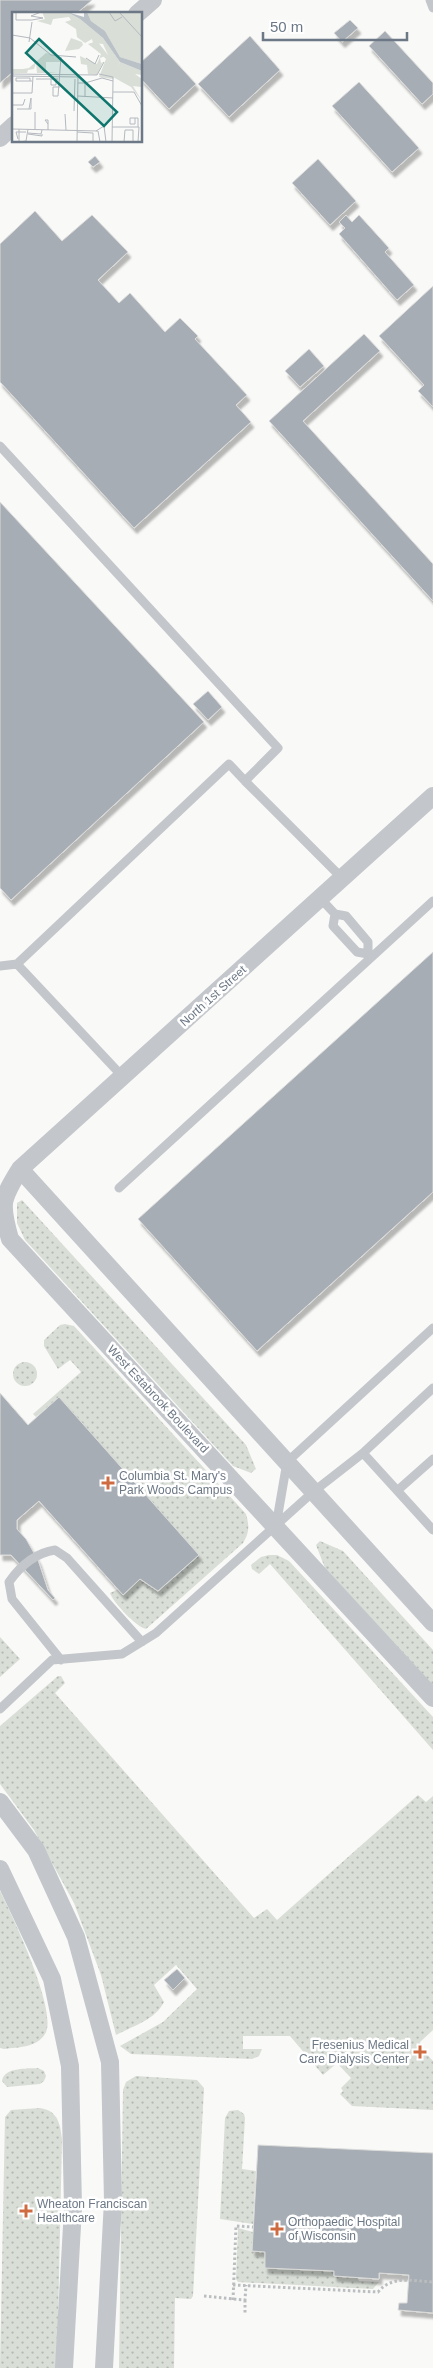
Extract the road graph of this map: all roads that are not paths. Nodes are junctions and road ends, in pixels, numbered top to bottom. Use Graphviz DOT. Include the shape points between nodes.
graph roads {
  1 [pos="153,0"];
  2 [pos="430,0"];
  3 [pos="433,8"];
  4 [pos="140,12"];
  5 [pos="12,127"];
  6 [pos="0,138"];
  7 [pos="0,446"];
  8 [pos="246,781"];
  9 [pos="433,796"];
  10 [pos="343,879"];
  11 [pos="321,899"];
  12 [pos="433,902"];
  13 [pos="335,914"];
  14 [pos="370,956"];
  15 [pos="17,964"];
  16 [pos="0,966"];
  17 [pos="123,1077"];
  18 [pos="20,1170"];
  19 [pos="119,1188"];
  20 [pos="0,1201"];
  21 [pos="433,1328"];
  22 [pos="433,1388"];
  23 [pos="363,1453"];
  24 [pos="433,1459"];
  25 [pos="287,1462"];
  26 [pos="398,1490"];
  27 [pos="313,1492"];
  28 [pos="276,1526"];
  29 [pos="433,1530"];
  30 [pos="433,1624"];
  31 [pos="142,1642"];
  32 [pos="61,1660"];
  33 [pos="433,1698"];
  34 [pos="0,1709"];
  35 [pos="0,1802"];
  36 [pos="0,1868"];
  37 [pos="64,2368"];
  38 [pos="104,2368"];
  1 -- 4 [label="street"];
  2 -- 3 [label="lane"];
  5 -- 6 [label="street"];
  7 -- 8 [label="lane" via="278,748"];
  8 -- 10 [label="lane"];
  8 -- 15 [label="lane" via="229,764"];
  9 -- 10 [label="street, North 1st Street"];
  10 -- 11 [label="street, North 1st Street"];
  11 -- 13 [label="lane"];
  11 -- 17 [label="street, North 1st Street"];
  12 -- 14 [label="lane"];
  13 -- 14 [label="lane" via="346,916 368,942"];
  13 -- 14 [label="lane" via="333,926 357,952"];
  14 -- 19 [label="lane"];
  15 -- 16 [label="lane"];
  15 -- 17 [label="lane"];
  17 -- 18 [label="street, North 1st Street"];
  18 -- 20 [label="street, North 1st Street"];
  18 -- 25 [label="street"];
  20 -- 28 [label="street, West Estabrook Boulevard" via="2,1219 10,1239"];
  21 -- 25 [label="lane"];
  22 -- 23 [label="lane"];
  23 -- 26 [label="lane"];
  23 -- 27 [label="lane"];
  24 -- 26 [label="lane"];
  25 -- 27 [label="street"];
  25 -- 28 [label="lane"];
  26 -- 29 [label="lane"];
  27 -- 28 [label="lane"];
  27 -- 30 [label="street"];
  28 -- 31 [label="lane" via="156,1634"];
  28 -- 33 [label="street, West Estabrook Boulevard"];
  31 -- 32 [label="lane" via="122,1654"];
  31 -- 32 [label="lane" via="68,1558 55,1550 42,1552 19,1568 9,1582 12,1600"];
  32 -- 34 [label="lane" via="52,1660"];
  35 -- 38 [label="street" via="36,1850 76,1937 110,2062 113,2201"];
  36 -- 37 [label="street" via="52,1979 70,2066 73,2208"];
}
